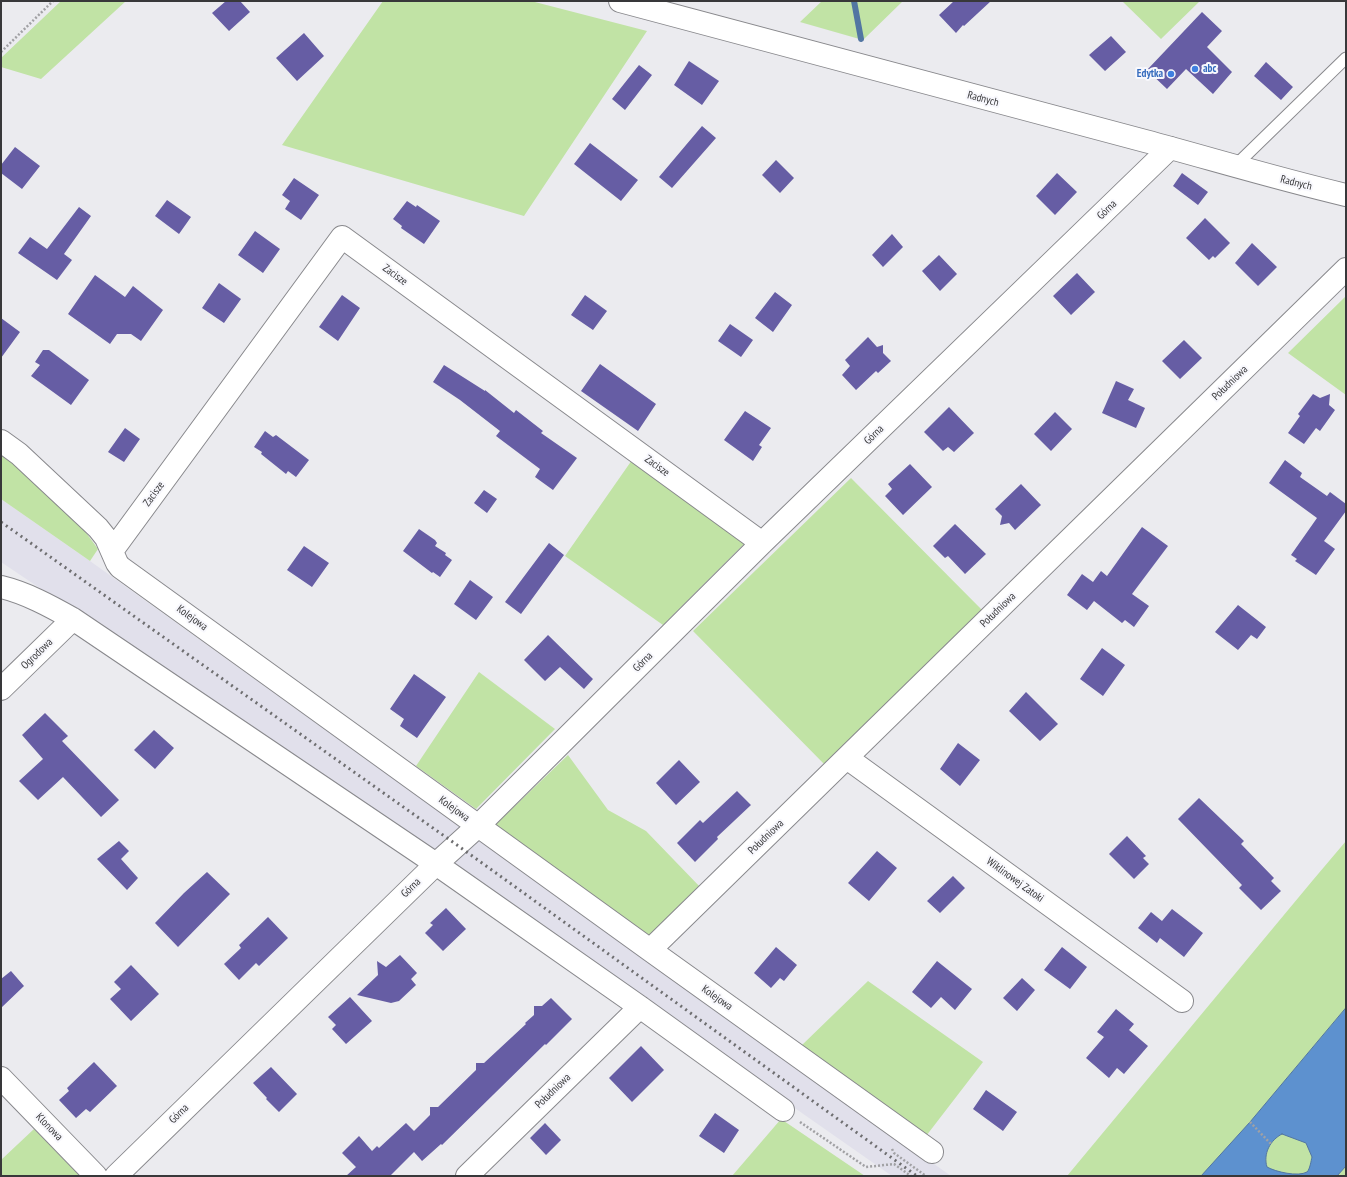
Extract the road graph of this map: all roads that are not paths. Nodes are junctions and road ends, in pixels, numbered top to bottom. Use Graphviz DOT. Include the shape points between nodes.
graph roads {
  1 [pos="620,1"];
  2 [pos="1346,58"];
  3 [pos="1170,148"];
  4 [pos="1235,166"];
  5 [pos="1346,195"];
  6 [pos="1346,269"];
  7 [pos="1,441"];
  8 [pos="762,543"];
  9 [pos="112,551"];
  10 [pos="1,587"];
  11 [pos="73,619"];
  12 [pos="1,689"];
  13 [pos="847,758"];
  14 [pos="478,826"];
  15 [pos="436,864"];
  16 [pos="650,950"];
  17 [pos="1182,1001"];
  18 [pos="640,1007"];
  19 [pos="1,1078"];
  20 [pos="783,1110"];
  21 [pos="932,1152"];
  22 [pos="96,1176"];
  23 [pos="116,1176"];
  24 [pos="467,1176"];
  1 -- 3 [label="street, Radnych"];
  2 -- 4 [label="lane"];
  3 -- 4 [label="street, Radnych"];
  3 -- 8 [label="street, Górna"];
  4 -- 5 [label="street, Radnych"];
  6 -- 13 [label="street, Południowa"];
  7 -- 9 [label="street, Kolejowa" via="19,454 98,528"];
  8 -- 9 [label="street, Zacisze" via="342,237"];
  8 -- 14 [label="street, Górna"];
  9 -- 14 [label="street, Kolejowa" via="120,566"];
  10 -- 11 [label="street" via="46,604"];
  11 -- 12 [label="street, Ogrodowa"];
  11 -- 15 [label="street"];
  13 -- 16 [label="street, Południowa"];
  13 -- 17 [label="street, Wiklinowej Zatoki"];
  14 -- 15 [label="street, Górna"];
  14 -- 16 [label="street, Kolejowa"];
  15 -- 18 [label="street"];
  15 -- 23 [label="street, Górna"];
  16 -- 21 [label="street, Kolejowa"];
  18 -- 20 [label="street"];
  18 -- 24 [label="street, Południowa"];
  19 -- 22 [label="street, Klonowa"];
}
